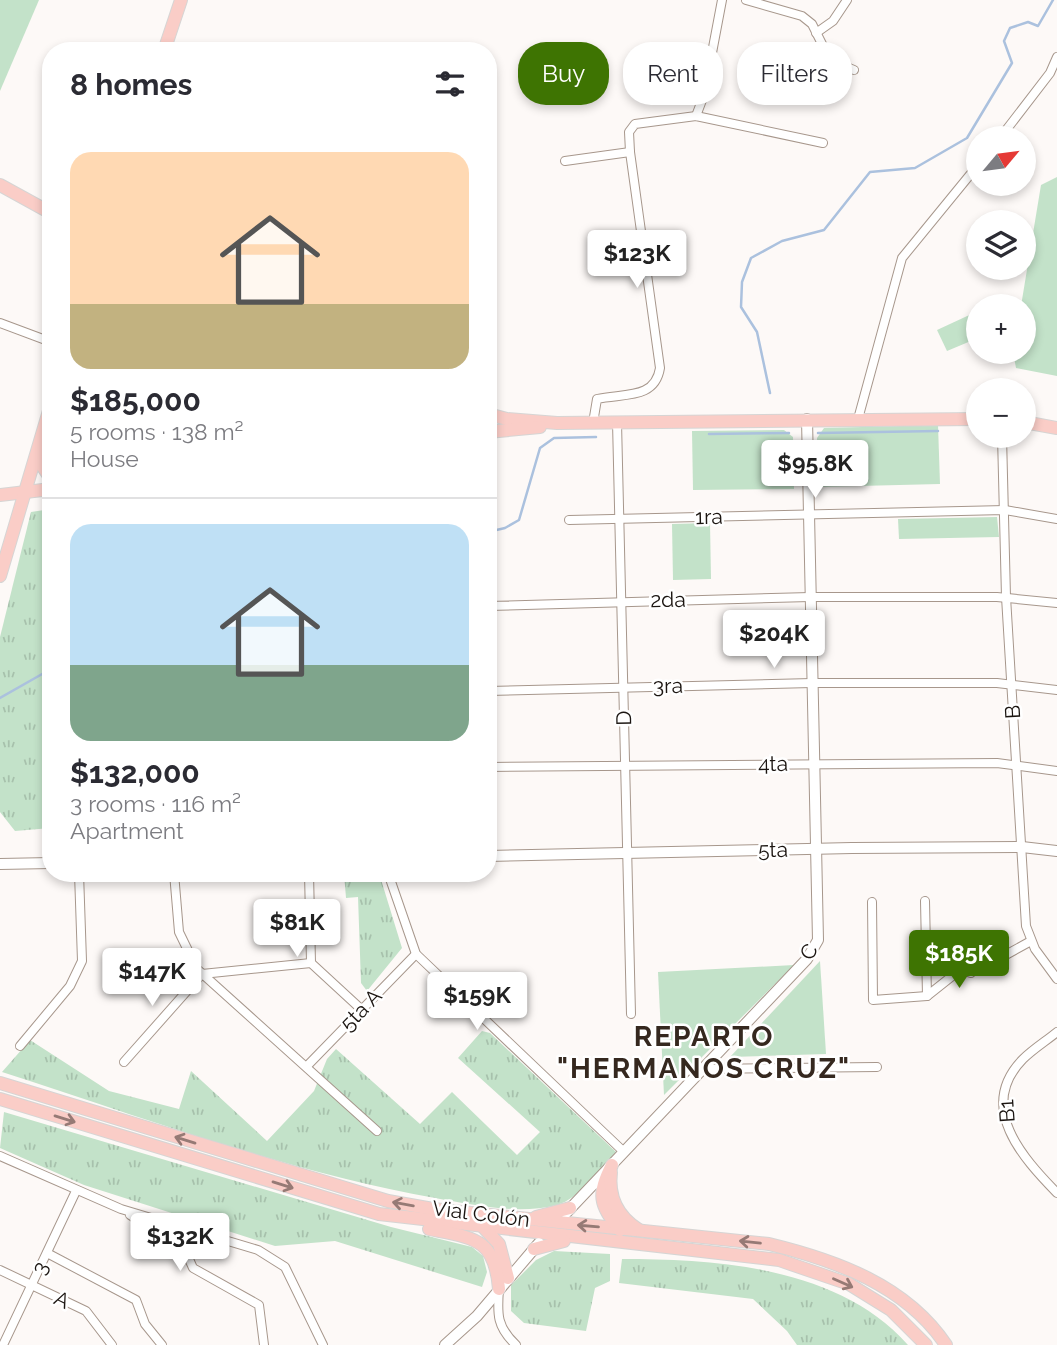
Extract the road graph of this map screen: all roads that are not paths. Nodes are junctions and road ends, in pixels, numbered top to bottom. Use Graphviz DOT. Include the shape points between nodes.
graph roads {
  1 [pos="181,0"];
  2 [pos="722,0"];
  3 [pos="746,0"];
  4 [pos="847,0"];
  5 [pos="816,33"];
  6 [pos="167,42"];
  7 [pos="1057,57"];
  8 [pos="854,70"];
  9 [pos="1054,74"];
  10 [pos="696,116"];
  11 [pos="1010,126"];
  12 [pos="823,143"];
  13 [pos="630,152"];
  14 [pos="565,161"];
  15 [pos="966,180"];
  16 [pos="0,185"];
  17 [pos="30,203"];
  18 [pos="42,205"];
  19 [pos="42,209"];
  20 [pos="0,323"];
  21 [pos="42,339"];
  22 [pos="497,416"];
  23 [pos="807,419"];
  24 [pos="858,419"];
  25 [pos="966,419"];
  26 [pos="617,422"];
  27 [pos="557,423"];
  28 [pos="593,423"];
  29 [pos="1036,424"];
  30 [pos="1057,428"];
  31 [pos="42,431"];
  32 [pos="497,431"];
  33 [pos="39,440"];
  34 [pos="1002,448"];
  35 [pos="42,466"];
  36 [pos="42,490"];
  37 [pos="23,493"];
  38 [pos="0,495"];
  39 [pos="1005,510"];
  40 [pos="808,514"];
  41 [pos="619,518"];
  42 [pos="1057,519"];
  43 [pos="569,520"];
  44 [pos="0,576"];
  45 [pos="810,597"];
  46 [pos="1006,597"];
  47 [pos="621,600"];
  48 [pos="1057,603"];
  49 [pos="497,606"];
  50 [pos="812,683"];
  51 [pos="1011,684"];
  52 [pos="623,687"];
  53 [pos="1057,690"];
  54 [pos="497,691"];
  55 [pos="814,763"];
  56 [pos="1016,764"];
  57 [pos="497,767"];
  58 [pos="625,767"];
  59 [pos="1057,771"];
  60 [pos="1022,846"];
  61 [pos="816,849"];
  62 [pos="1057,851"];
  63 [pos="628,852"];
  64 [pos="497,856"];
  65 [pos="42,863"];
  66 [pos="0,864"];
  67 [pos="79,882"];
  68 [pos="175,882"];
  69 [pos="309,882"];
  70 [pos="391,882"];
  71 [pos="925,901"];
  72 [pos="872,902"];
  73 [pos="1031,941"];
  74 [pos="416,954"];
  75 [pos="983,961"];
  76 [pos="312,963"];
  77 [pos="961,970"];
  78 [pos="202,974"];
  79 [pos="1057,979"];
  80 [pos="927,996"];
  81 [pos="362,1010"];
  82 [pos="631,1014"];
  83 [pos="1057,1032"];
  84 [pos="20,1046"];
  85 [pos="124,1062"];
  86 [pos="307,1066"];
  87 [pos="877,1067"];
  88 [pos="702,1069"];
  89 [pos="0,1083"];
  90 [pos="0,1099"];
  91 [pos="377,1131"];
  92 [pos="624,1152"];
  93 [pos="0,1156"];
  94 [pos="612,1165"];
  95 [pos="76,1191"];
  96 [pos="1057,1194"];
  97 [pos="569,1208"];
  98 [pos="121,1209"];
  99 [pos="470,1213"];
  100 [pos="379,1214"];
  101 [pos="526,1219"];
  102 [pos="558,1223"];
  103 [pos="484,1228"];
  104 [pos="619,1228"];
  105 [pos="639,1230"];
  106 [pos="546,1235"];
  107 [pos="596,1239"];
  108 [pos="629,1242"];
  109 [pos="534,1249"];
  110 [pos="47,1254"];
  111 [pos="0,1270"];
  112 [pos="508,1279"];
  113 [pos="32,1285"];
  114 [pos="499,1289"];
  115 [pos="3,1345"];
  116 [pos="112,1345"];
  117 [pos="162,1345"];
  118 [pos="264,1345"];
  119 [pos="324,1345"];
  120 [pos="445,1345"];
  121 [pos="516,1345"];
  122 [pos="926,1345"];
  123 [pos="946,1345"];
  1 -- 6 [label="main road"];
  2 -- 10 [label="street"];
  3 -- 5 [label="street" via="802,16"];
  4 -- 5 [label="street" via="833,21"];
  5 -- 8 [label="street" via="830,60"];
  7 -- 9 [label="street"];
  9 -- 11 [label="street"];
  10 -- 12 [label="street"];
  10 -- 13 [label="street" via="635,124 629,132"];
  13 -- 14 [label="street"];
  13 -- 28 [label="street" via="660,368 658,382 650,389 597,399"];
  15 -- 24 [label="street" via="902,258"];
  16 -- 17 [label="main road"];
  17 -- 18 [label="main road"];
  17 -- 19 [label="main road"];
  20 -- 21 [label="street"];
  22 -- 27 [label="main road"];
  23 -- 24 [label="main road"];
  23 -- 26 [label="main road"];
  23 -- 40 [label="street, C"];
  24 -- 25 [label="main road"];
  26 -- 28 [label="main road"];
  26 -- 41 [label="street, D"];
  27 -- 28 [label="main road"];
  27 -- 32 [label="main road"];
  29 -- 30 [label="main road"];
  31 -- 33 [label="main road"];
  33 -- 35 [label="main road"];
  33 -- 37 [label="main road"];
  34 -- 39 [label="street, B"];
  36 -- 37 [label="main road"];
  37 -- 38 [label="main road"];
  37 -- 44 [label="main road"];
  39 -- 40 [label="street, 1ra"];
  39 -- 42 [label="street, 1ra"];
  39 -- 46 [label="street, B"];
  40 -- 41 [label="street, 1ra"];
  40 -- 45 [label="street, C"];
  41 -- 43 [label="street, 1ra"];
  41 -- 47 [label="street, D"];
  45 -- 46 [label="street, 2da"];
  45 -- 47 [label="street, 2da"];
  45 -- 50 [label="street, C"];
  46 -- 48 [label="street, 2da"];
  46 -- 51 [label="street, B"];
  47 -- 49 [label="street, 2da"];
  47 -- 52 [label="street, D"];
  50 -- 51 [label="street, 3ra"];
  50 -- 52 [label="street, 3ra"];
  50 -- 55 [label="street, C"];
  51 -- 53 [label="street, 3ra"];
  51 -- 56 [label="street, B"];
  52 -- 54 [label="street, 3ra"];
  52 -- 58 [label="street, D"];
  55 -- 56 [label="street, 4ta"];
  55 -- 58 [label="street, 4ta"];
  55 -- 61 [label="street, C"];
  56 -- 59 [label="street, 4ta"];
  56 -- 60 [label="street, B"];
  57 -- 58 [label="street, 4ta"];
  58 -- 63 [label="street, D"];
  60 -- 61 [label="street, 5ta"];
  60 -- 62 [label="street, 5ta"];
  60 -- 73 [label="street, B" via="1026,926"];
  61 -- 63 [label="street, 5ta"];
  61 -- 88 [label="street, C" via="818,940 807,959"];
  63 -- 64 [label="street, 5ta"];
  63 -- 82 [label="street, D"];
  65 -- 66 [label="street"];
  67 -- 84 [label="street" via="82,961 70,986"];
  68 -- 78 [label="street" via="179,932"];
  69 -- 76 [label="street"];
  70 -- 74 [label="street"];
  71 -- 80 [label="street"];
  72 -- 80 [label="street" via="873,1000"];
  73 -- 75 [label="street" via="993,962"];
  73 -- 79 [label="street, B"];
  74 -- 81 [label="street, 5ta A"];
  74 -- 92 [label="street"];
  75 -- 77 [label="street" via="971,973"];
  75 -- 77 [label="street" via="968,952 960,962"];
  76 -- 78 [label="street"];
  76 -- 81 [label="street"];
  77 -- 80 [label="street"];
  78 -- 85 [label="street"];
  78 -- 86 [label="street"];
  81 -- 86 [label="street, 5ta A"];
  83 -- 96 [label="street, B1" via="1023,1058 1005,1093 1008,1130 1016,1147"];
  86 -- 91 [label="street"];
  87 -- 88 [label="street"];
  88 -- 92 [label="street, C"];
  99 -- 89 [label="main road, Vial Colón, one-way" via="388,1201"];
  90 -- 100 [label="main road, Vial Colón, one-way"];
  92 -- 94 [label="street, C"];
  93 -- 95 [label="street"];
  94 -- 97 [label="street, C"];
  94 -- 104 [label="main road" via="602,1186 602,1200"];
  94 -- 105 [label="main road" via="611,1191 617,1210"];
  95 -- 98 [label="street"];
  95 -- 110 [label="street, 3"];
  97 -- 101 [label="main road"];
  97 -- 102 [label="street, C"];
  98 -- 118 [label="street" via="185,1250 193,1268 259,1305"];
  98 -- 119 [label="street" via="258,1250 285,1267"];
  99 -- 101 [label="main road, Vial Colón"];
  99 -- 103 [label="main road"];
  100 -- 103 [label="main road, Vial Colón"];
  100 -- 114 [label="main road" via="473,1239 493,1256"];
  101 -- 102 [label="main road, Vial Colón"];
  104 -- 102 [label="main road, Vial Colón, one-way"];
  102 -- 106 [label="street, C"];
  103 -- 106 [label="main road, Vial Colón"];
  103 -- 112 [label="main road" via="499,1244"];
  104 -- 105 [label="main road, Vial Colón"];
  104 -- 108 [label="main road"];
  123 -- 105 [label="main road, Vial Colón, one-way" via="904,1301 860,1273 817,1256 769,1244"];
  106 -- 107 [label="main road, Vial Colón"];
  106 -- 109 [label="street, C"];
  107 -- 108 [label="main road, Vial Colón"];
  107 -- 109 [label="main road" via="555,1241"];
  108 -- 122 [label="main road, Vial Colón, one-way" via="760,1256 813,1271 849,1284 891,1310"];
  109 -- 112 [label="street, C"];
  110 -- 113 [label="street, 3"];
  110 -- 117 [label="street" via="136,1300 145,1324"];
  111 -- 113 [label="street, A"];
  112 -- 114 [label="street, C"];
  113 -- 115 [label="street, 3"];
  113 -- 116 [label="street, A" via="86,1311"];
  114 -- 120 [label="street, C"];
  114 -- 121 [label="street" via="497,1318 503,1333"];
}
